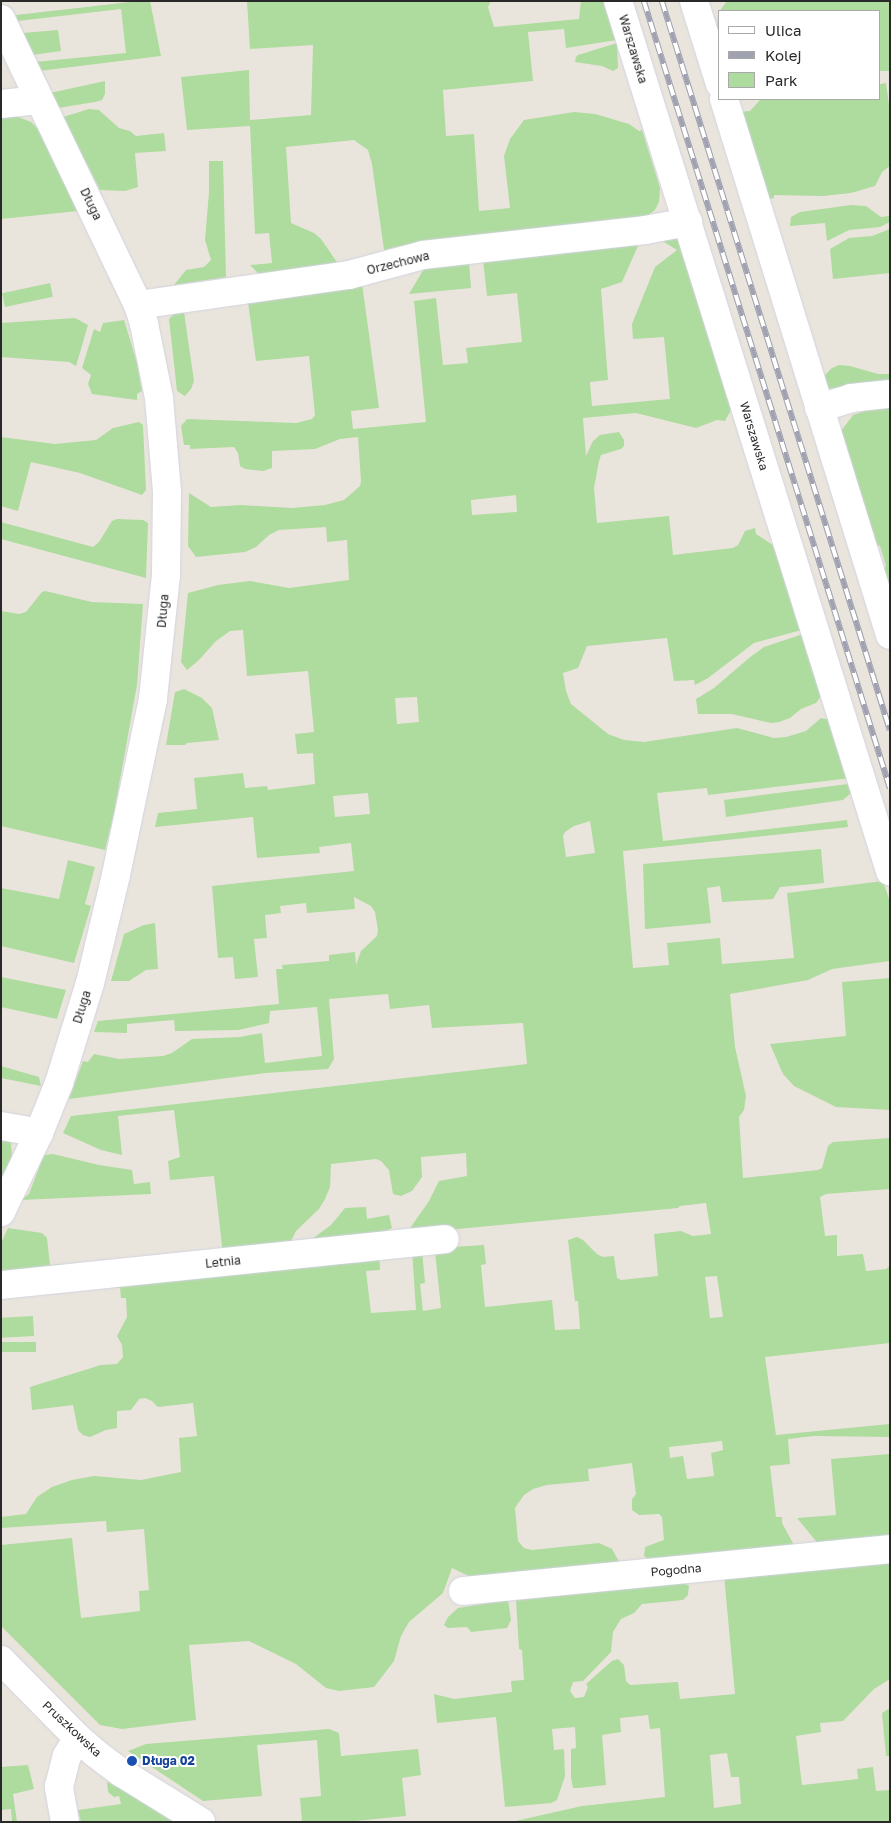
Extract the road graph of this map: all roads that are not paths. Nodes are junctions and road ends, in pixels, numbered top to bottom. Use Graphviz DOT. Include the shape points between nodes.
graph roads {
  1 [pos="618,1"];
  2 [pos="701,4"];
  3 [pos="1,19"];
  4 [pos="718,76"];
  5 [pos="38,100"];
  6 [pos="724,100"];
  7 [pos="1,104"];
  8 [pos="688,222"];
  9 [pos="138,305"];
  10 [pos="890,394"];
  11 [pos="819,408"];
  12 [pos="890,635"];
  13 [pos="890,871"];
  14 [pos="1,1126"];
  15 [pos="39,1133"];
  16 [pos="1,1212"];
  17 [pos="445,1239"];
  18 [pos="1,1284"];
  19 [pos="890,1549"];
  20 [pos="463,1591"];
  21 [pos="1,1660"];
  22 [pos="78,1738"];
  23 [pos="65,1822"];
  24 [pos="201,1822"];
  1 -- 8 [label="street, Warszawska"];
  2 -- 4 [label="street"];
  3 -- 5 [label="street, Długa"];
  5 -- 7 [label="street"];
  5 -- 9 [label="street, Długa"];
  6 -- 11 [label="street"];
  8 -- 9 [label="street, Orzechowa" via="645,230 423,255 349,275"];
  8 -- 13 [label="street, Warszawska"];
  9 -- 15 [label="street, Długa" via="159,398 167,492 166,575 158,660 146,735 90,983 59,1082"];
  10 -- 11 [label="street" via="851,398"];
  11 -- 12 [label="street"];
  14 -- 15 [label="street"];
  15 -- 16 [label="street, Długa"];
  17 -- 18 [label="street, Letnia"];
  19 -- 20 [label="street, Pogodna"];
  21 -- 22 [label="street, Pruszkowska"];
  22 -- 23 [label="street" via="67,1756 59,1787"];
  22 -- 24 [label="street, Pruszkowska" via="122,1773"];
}
